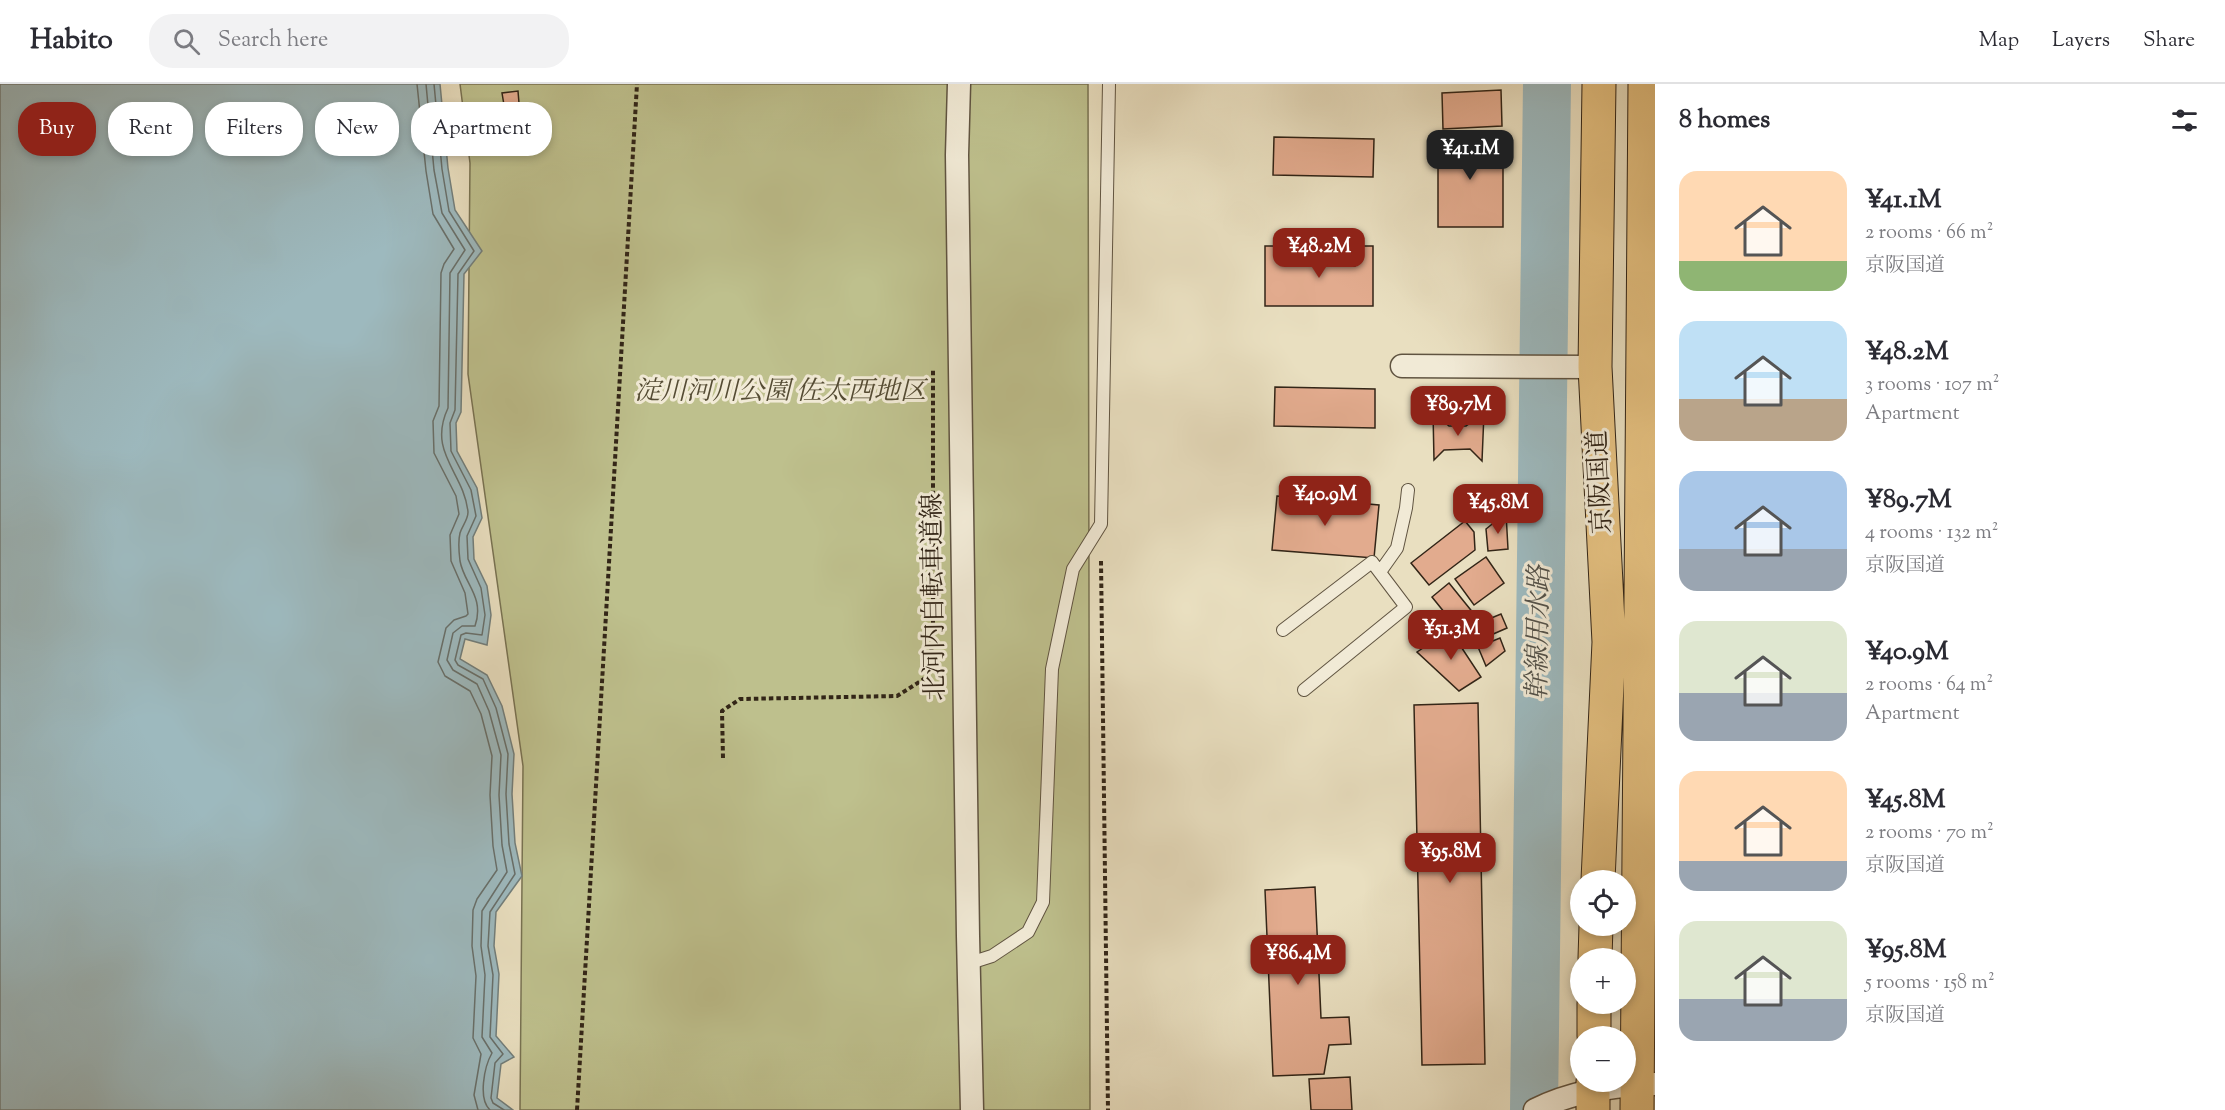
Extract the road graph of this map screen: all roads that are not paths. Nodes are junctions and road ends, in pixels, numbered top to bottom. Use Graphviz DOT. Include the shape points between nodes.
graph roads {
  1 [pos="959,84"];
  2 [pos="1109,84"];
  3 [pos="1599,84"];
  4 [pos="1645,84"];
  5 [pos="1402,366"];
  6 [pos="1595,367"];
  7 [pos="1408,490"];
  8 [pos="1380,572"];
  9 [pos="1284,630"];
  10 [pos="1304,690"];
  11 [pos="1598,870"];
  12 [pos="970,963"];
  13 [pos="1655,1015"];
  14 [pos="1643,1093"];
  15 [pos="1593,1094"];
  16 [pos="1544,1105"];
  17 [pos="972,1110"];
  1 -- 12 [label="street, 北河内自転車道線"];
  2 -- 12 [label="lane" via="1101,524 1073,569 1052,669 1043,902 1028,932 992,956"];
  3 -- 6 [label="highway, 京阪国道"];
  4 -- 14 [label="highway, 京阪国道"];
  5 -- 6 [label="street"];
  6 -- 11 [label="highway, 京阪国道" via="1608,642"];
  7 -- 8 [label="lane" via="1397,548"];
  8 -- 9 [label="lane" via="1372,562"];
  8 -- 10 [label="lane" via="1406,607"];
  12 -- 17 [label="street, 北河内自転車道線"];
  13 -- 14 [label="street"];
  14 -- 15 [label="street"];
  15 -- 16 [label="street"];
}
